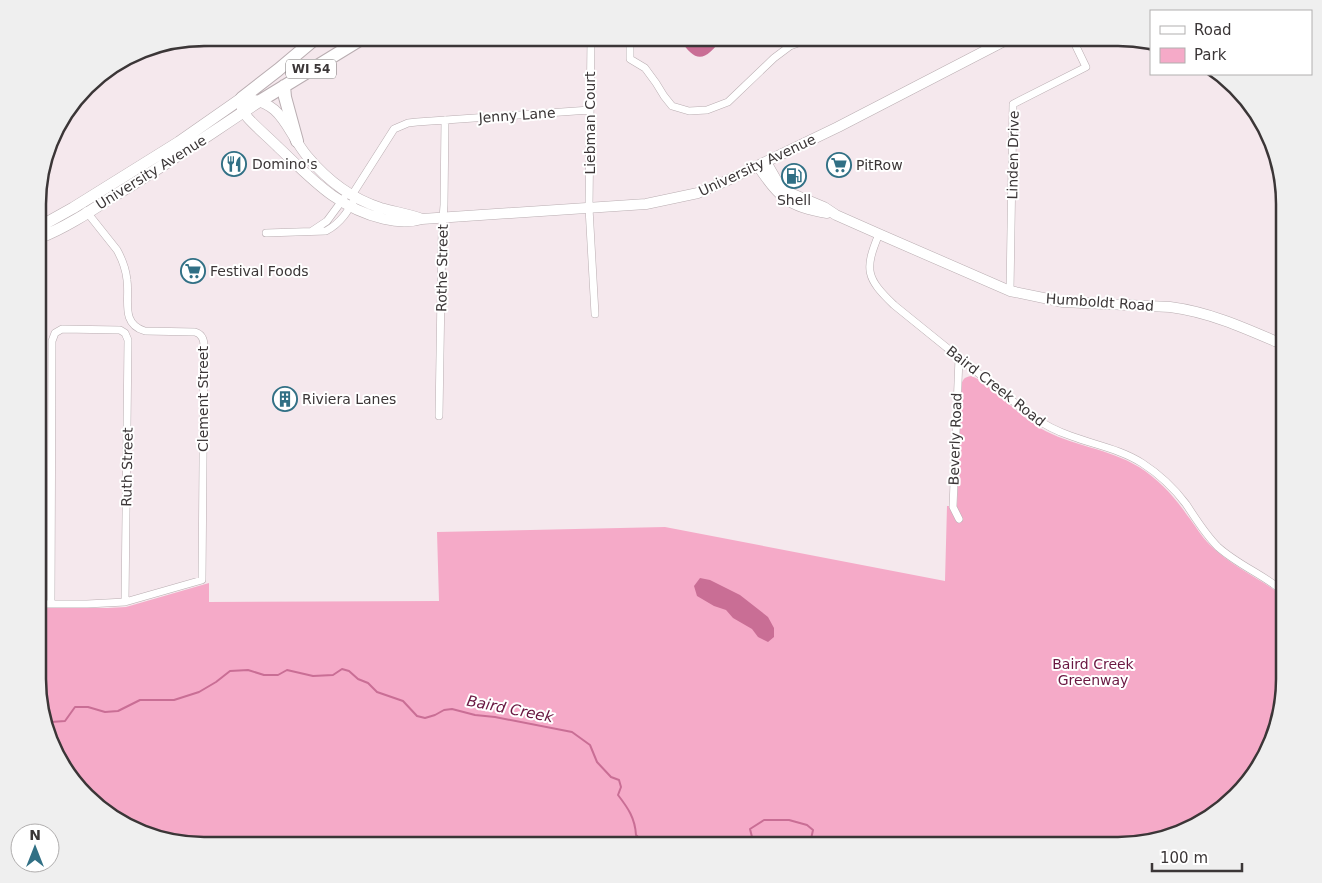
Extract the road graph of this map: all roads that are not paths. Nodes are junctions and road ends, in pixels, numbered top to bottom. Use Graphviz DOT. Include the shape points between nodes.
graph roads {
  1 [pos="790,46"];
  2 [pos="994,46"];
  3 [pos="1076,46"];
  4 [pos="305,47"];
  5 [pos="348,47"];
  6 [pos="591,47"];
  7 [pos="630,47"];
  8 [pos="284,86"];
  9 [pos="242,98"];
  10 [pos="260,101"];
  11 [pos="590,110"];
  12 [pos="243,112"];
  13 [pos="445,120"];
  14 [pos="297,141"];
  15 [pos="762,164"];
  16 [pos="352,195"];
  17 [pos="346,205"];
  18 [pos="84,208"];
  19 [pos="589,208"];
  20 [pos="443,218"];
  21 [pos="422,219"];
  22 [pos="46,224"];
  23 [pos="266,233"];
  24 [pos="879,234"];
  25 [pos="46,235"];
  26 [pos="1010,291"];
  27 [pos="594,314"];
  28 [pos="1275,341"];
  29 [pos="959,358"];
  30 [pos="439,416"];
  31 [pos="959,519"];
  32 [pos="1275,585"];
  33 [pos="125,602"];
  34 [pos="46,604"];
  35 [pos="51,604"];
  1 -- 7 [label="street" via="728,102 698,111 672,106 645,68 630,60"];
  2 -- 15 [label="main road, University Avenue"];
  3 -- 26 [label="street, Linden Drive" via="1086,67 1013,104"];
  4 -- 9 [label="highway, WI 54"];
  5 -- 8 [label="highway, WI 54"];
  6 -- 11 [label="street, Liebman Court"];
  8 -- 10 [label="highway, WI 54"];
  8 -- 14 [label="highway" via="284,97"];
  9 -- 10 [label="main road"];
  9 -- 12 [label="main road"];
  9 -- 18 [label="main road, University Avenue / WI 54"];
  10 -- 12 [label="main road, University Avenue / WI 54"];
  10 -- 14 [label="main road" via="282,118"];
  11 -- 13 [label="street, Jenny Lane"];
  11 -- 19 [label="street, Liebman Court"];
  12 -- 17 [label="main road, University Avenue" via="311,179"];
  12 -- 18 [label="main road, University Avenue / WI 54" via="156,170"];
  13 -- 16 [label="street, Jenny Lane" via="408,123 394,129"];
  13 -- 20 [label="street, Rothe Street"];
  14 -- 16 [label="main road" via="320,170"];
  15 -- 19 [label="main road, University Avenue" via="698,194 646,204"];
  15 -- 24 [label="main road, Humboldt Road" via="792,194"];
  16 -- 17 [label="street"];
  16 -- 21 [label="main road" via="378,207"];
  17 -- 21 [label="main road, University Avenue" via="396,221"];
  17 -- 23 [label="street" via="342,219 330,229"];
  18 -- 22 [label="main road, University Avenue / WI 54"];
  18 -- 25 [label="main road, University Avenue / WI 54" via="59,229"];
  18 -- 33 [label="street, Clement Street" via="120,257 127,280 128,312 132,323 144,330 195,332 203,339 202,580"];
  19 -- 20 [label="main road, University Avenue"];
  19 -- 27 [label="street, Liebman Court"];
  20 -- 21 [label="main road, University Avenue"];
  20 -- 30 [label="street, Rothe Street"];
  24 -- 26 [label="main road, Humboldt Road"];
  24 -- 29 [label="street, Baird Creek Road" via="869,265 876,285 894,305"];
  26 -- 28 [label="main road, Humboldt Road" via="1063,302 1187,309"];
  29 -- 31 [label="street, Beverly Road" via="952,507"];
  29 -- 32 [label="street, Baird Creek Road" via="1044,424 1072,437 1114,449 1152,470 1175,491 1218,547"];
  33 -- 35 [label="street"];
  33 -- 35 [label="street, Ruth Street" via="128,341 125,333 118,330 62,329 55,333 52,341"];
  34 -- 35 [label="street"];
}
